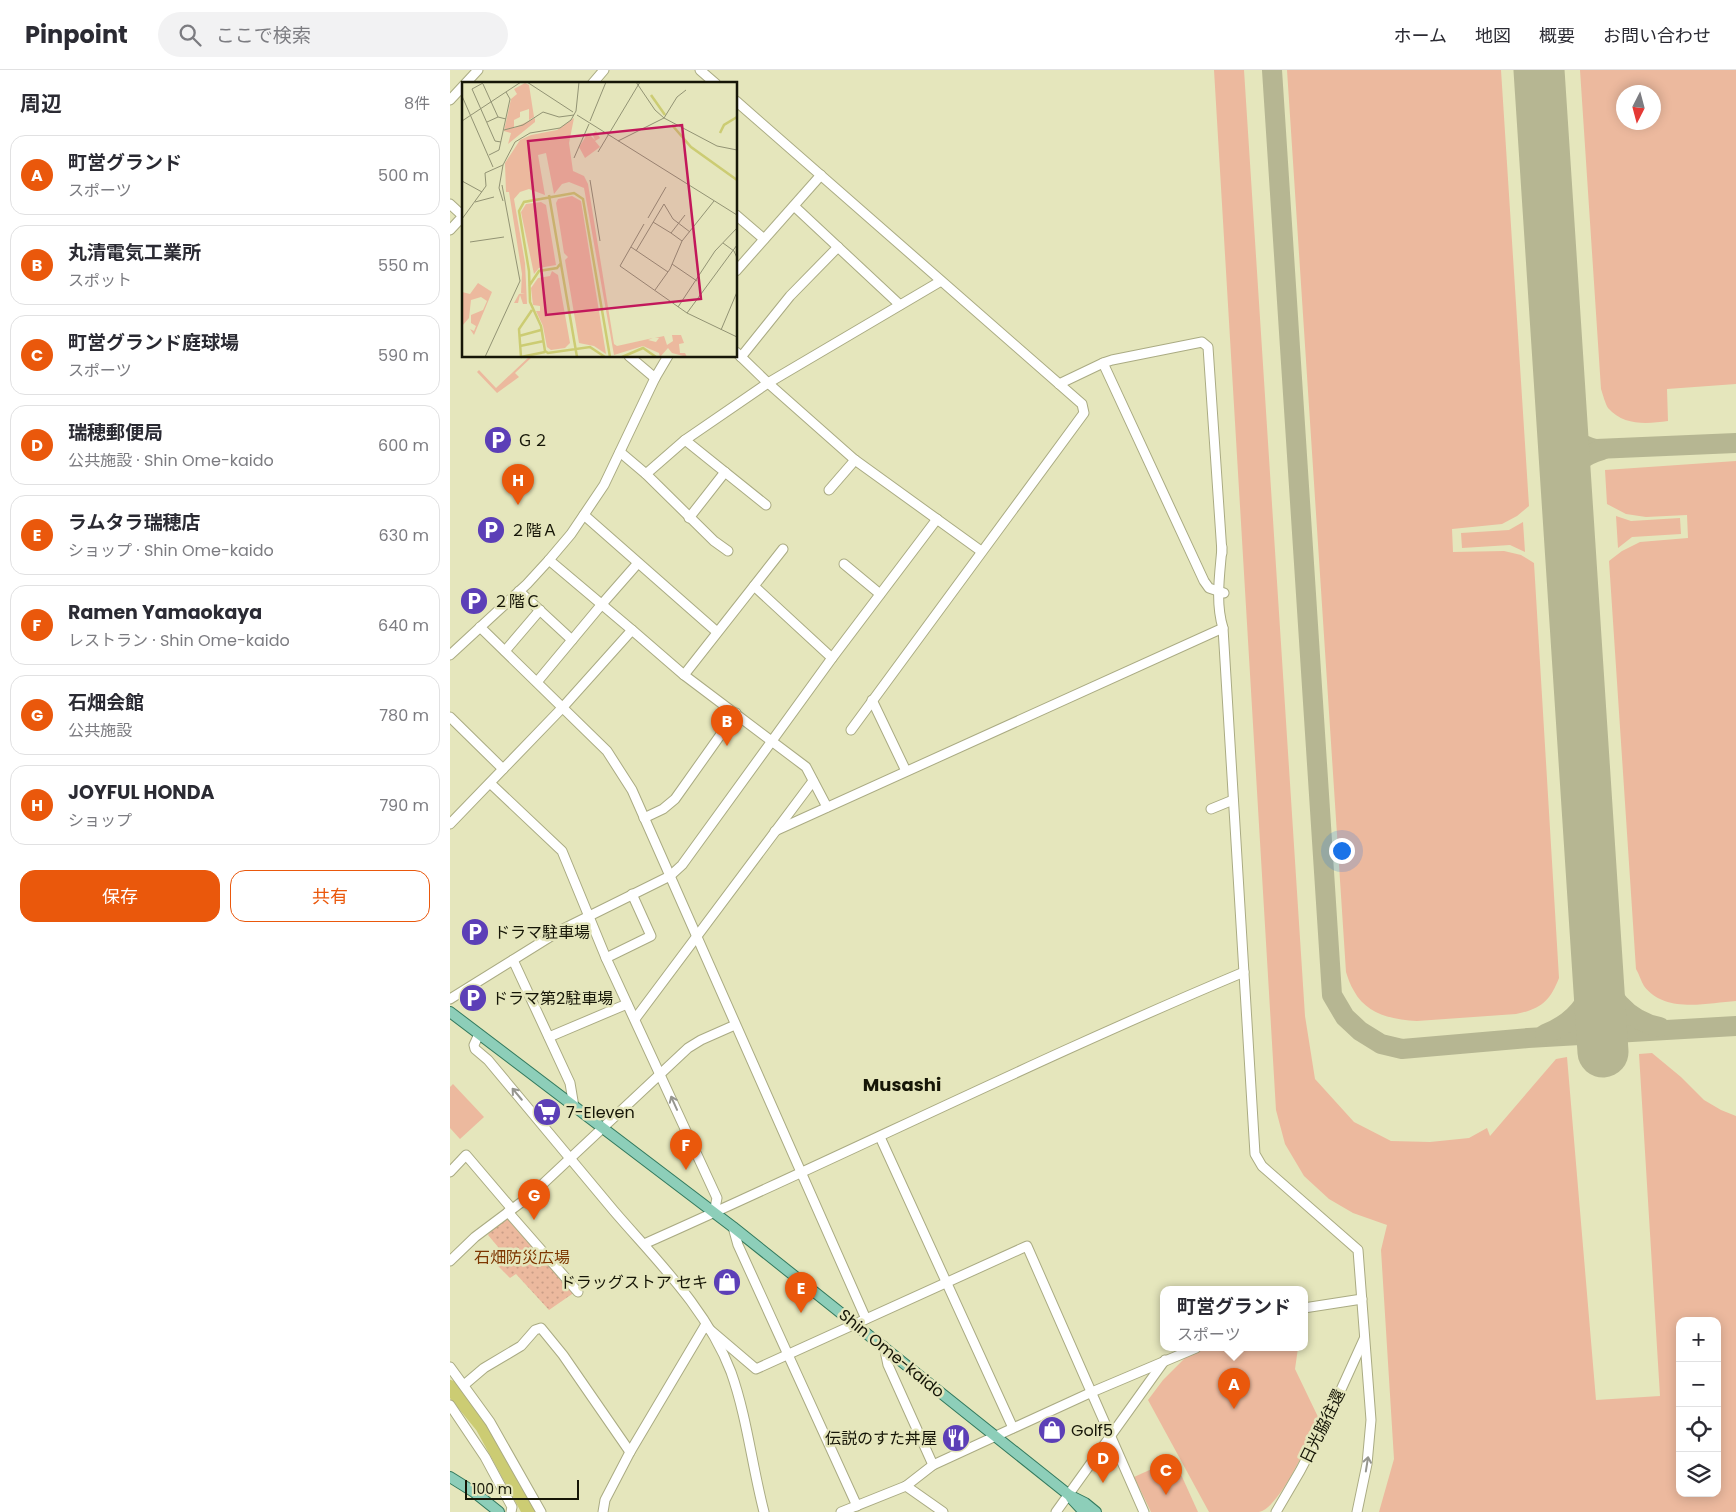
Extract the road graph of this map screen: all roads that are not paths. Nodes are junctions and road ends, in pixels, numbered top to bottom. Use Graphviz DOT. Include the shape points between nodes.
graph roads {
  1 [pos="478,70"];
  2 [pos="604,70"];
  3 [pos="700,70"];
  4 [pos="467,82"];
  5 [pos="594,82"];
  6 [pos="714,82"];
  7 [pos="462,87"];
  8 [pos="450,100"];
  9 [pos="738,104"];
  10 [pos="821,175"];
  11 [pos="450,204"];
  12 [pos="794,206"];
  13 [pos="462,215"];
  14 [pos="462,217"];
  15 [pos="738,217"];
  16 [pos="450,230"];
  17 [pos="764,239"];
  18 [pos="838,247"];
  19 [pos="738,269"];
  20 [pos="941,281"];
  21 [pos="900,305"];
  22 [pos="739,354"];
  23 [pos="631,358"];
  24 [pos="667,358"];
  25 [pos="1103,363"];
  26 [pos="656,378"];
  27 [pos="768,383"];
  28 [pos="1059,384"];
  29 [pos="684,440"];
  30 [pos="620,452"];
  31 [pos="855,460"];
  32 [pos="725,472"];
  33 [pos="646,474"];
  34 [pos="829,490"];
  35 [pos="766,505"];
  36 [pos="584,515"];
  37 [pos="689,518"];
  38 [pos="937,518"];
  39 [pos="783,549"];
  40 [pos="728,551"];
  41 [pos="981,551"];
  42 [pos="549,560"];
  43 [pos="638,563"];
  44 [pos="844,564"];
  45 [pos="754,586"];
  46 [pos="519,591"];
  47 [pos="1222,592"];
  48 [pos="880,594"];
  49 [pos="602,604"];
  50 [pos="540,610"];
  51 [pos="480,627"];
  52 [pos="1222,628"];
  53 [pos="632,630"];
  54 [pos="718,632"];
  55 [pos="572,640"];
  56 [pos="505,651"];
  57 [pos="450,655"];
  58 [pos="832,658"];
  59 [pos="684,675"];
  60 [pos="537,682"];
  61 [pos="872,700"];
  62 [pos="563,708"];
  63 [pos="736,713"];
  64 [pos="450,717"];
  65 [pos="851,730"];
  66 [pos="772,741"];
  67 [pos="503,769"];
  68 [pos="906,771"];
  69 [pos="813,781"];
  70 [pos="490,783"];
  71 [pos="1233,800"];
  72 [pos="827,807"];
  73 [pos="1212,809"];
  74 [pos="644,818"];
  75 [pos="450,824"];
  76 [pos="775,831"];
  77 [pos="670,876"];
  78 [pos="632,894"];
  79 [pos="588,916"];
  80 [pos="697,936"];
  81 [pos="606,958"];
  82 [pos="513,960"];
  83 [pos="1244,972"];
  84 [pos="450,999"];
  85 [pos="627,1004"];
  86 [pos="450,1012"];
  87 [pos="635,1019"];
  88 [pos="735,1025"];
  89 [pos="479,1034"];
  90 [pos="549,1036"];
  91 [pos="660,1073"];
  92 [pos="574,1106"];
  93 [pos="603,1128"];
  94 [pos="880,1137"];
  95 [pos="570,1158"];
  96 [pos="450,1172"];
  97 [pos="802,1172"];
  98 [pos="510,1210"];
  99 [pos="714,1212"];
  100 [pos="733,1227"];
  101 [pos="644,1244"];
  102 [pos="450,1261"];
  103 [pos="947,1283"];
  104 [pos="578,1292"];
  105 [pos="1362,1299"];
  106 [pos="1308,1307"];
  107 [pos="866,1319"];
  108 [pos="855,1323"];
  109 [pos="708,1327"];
  110 [pos="1364,1337"];
  111 [pos="884,1346"];
  112 [pos="1188,1351"];
  113 [pos="788,1353"];
  114 [pos="1165,1360"];
  115 [pos="450,1367"];
  116 [pos="464,1385"];
  117 [pos="1092,1392"];
  118 [pos="450,1405"];
  119 [pos="1013,1428"];
  120 [pos="1111,1435"];
  121 [pos="996,1436"];
  122 [pos="630,1452"];
  123 [pos="933,1465"];
  124 [pos="450,1477"];
  125 [pos="906,1486"];
  126 [pos="1069,1495"];
  127 [pos="857,1506"];
  128 [pos="499,1512"];
  129 [pos="511,1512"];
  130 [pos="541,1512"];
  131 [pos="603,1512"];
  132 [pos="764,1512"];
  133 [pos="841,1512"];
  134 [pos="943,1512"];
  135 [pos="1056,1512"];
  136 [pos="1084,1512"];
  137 [pos="1096,1512"];
  138 [pos="1144,1512"];
  139 [pos="1276,1512"];
  140 [pos="1357,1512"];
  1 -- 4 [label="street"];
  2 -- 5 [label="street"];
  3 -- 6 [label="street"];
  7 -- 8 [label="street"];
  9 -- 10 [label="street"];
  10 -- 12 [label="street"];
  10 -- 20 [label="street"];
  11 -- 13 [label="street"];
  12 -- 17 [label="street"];
  12 -- 18 [label="street"];
  14 -- 16 [label="street"];
  15 -- 17 [label="street"];
  17 -- 19 [label="street"];
  18 -- 21 [label="street"];
  18 -- 22 [label="street"];
  20 -- 21 [label="street"];
  20 -- 28 [label="street"];
  21 -- 27 [label="street"];
  22 -- 27 [label="street"];
  23 -- 26 [label="street"];
  24 -- 26 [label="street"];
  25 -- 28 [label="street"];
  25 -- 47 [label="street" via="1204,581 1209,588"];
  25 -- 47 [label="street" via="1202,342 1208,347 1222,547"];
  26 -- 30 [label="street"];
  27 -- 29 [label="street"];
  27 -- 31 [label="street"];
  28 -- 41 [label="street" via="1082,404 1084,412"];
  29 -- 32 [label="street"];
  29 -- 33 [label="street"];
  30 -- 33 [label="street"];
  30 -- 36 [label="street"];
  31 -- 34 [label="street"];
  31 -- 38 [label="street"];
  32 -- 35 [label="street"];
  32 -- 37 [label="street"];
  33 -- 37 [label="street"];
  36 -- 42 [label="street"];
  36 -- 43 [label="street"];
  37 -- 40 [label="street"];
  38 -- 41 [label="street"];
  38 -- 48 [label="street"];
  39 -- 45 [label="street"];
  41 -- 61 [label="street"];
  42 -- 46 [label="street"];
  42 -- 49 [label="street"];
  43 -- 49 [label="street"];
  43 -- 54 [label="street"];
  44 -- 48 [label="street"];
  45 -- 54 [label="street"];
  45 -- 58 [label="street"];
  46 -- 50 [label="street"];
  46 -- 51 [label="street"];
  47 -- 52 [label="street" via="1225,618"];
  48 -- 58 [label="street"];
  49 -- 53 [label="street"];
  49 -- 55 [label="street"];
  50 -- 55 [label="street"];
  50 -- 56 [label="street"];
  51 -- 56 [label="street"];
  51 -- 57 [label="street"];
  52 -- 68 [label="street"];
  52 -- 71 [label="street"];
  53 -- 59 [label="street"];
  53 -- 62 [label="street"];
  54 -- 59 [label="street"];
  55 -- 60 [label="street"];
  56 -- 60 [label="street"];
  58 -- 66 [label="street"];
  59 -- 63 [label="street"];
  60 -- 62 [label="street"];
  61 -- 65 [label="street"];
  61 -- 68 [label="street"];
  62 -- 67 [label="street"];
  62 -- 74 [label="street" via="607,751 632,790"];
  63 -- 66 [label="street"];
  63 -- 74 [label="street" via="675,799"];
  64 -- 67 [label="street"];
  66 -- 69 [label="street" via="806,767"];
  66 -- 77 [label="street"];
  67 -- 70 [label="street"];
  68 -- 72 [label="street"];
  69 -- 72 [label="street"];
  69 -- 76 [label="street"];
  70 -- 75 [label="street"];
  70 -- 79 [label="street" via="562,852"];
  71 -- 73 [label="street"];
  71 -- 83 [label="street"];
  72 -- 76 [label="street"];
  74 -- 77 [label="street"];
  76 -- 80 [label="street"];
  77 -- 78 [label="street"];
  77 -- 80 [label="street"];
  78 -- 79 [label="street"];
  78 -- 81 [label="street" via="651,936"];
  79 -- 81 [label="street"];
  79 -- 82 [label="street"];
  80 -- 87 [label="street"];
  80 -- 88 [label="street"];
  81 -- 85 [label="street"];
  82 -- 84 [label="street"];
  82 -- 90 [label="street"];
  83 -- 94 [label="street" via="959,1098"];
  83 -- 105 [label="street" via="1255,1154 1262,1166 1358,1250"];
  85 -- 87 [label="street"];
  85 -- 90 [label="street"];
  86 -- 89 [label="main road, Shin Ome-kaido"];
  87 -- 91 [label="street"];
  88 -- 91 [label="street" via="688,1048"];
  88 -- 97 [label="street"];
  89 -- 92 [label="main road, Shin Ome-kaido"];
  95 -- 89 [label="street, one-way" via="488,1060 475,1049"];
  90 -- 92 [label="street" via="570,1083"];
  91 -- 93 [label="street"];
  99 -- 91 [label="street, one-way" via="716,1198"];
  92 -- 93 [label="main road, Shin Ome-kaido"];
  93 -- 95 [label="street"];
  93 -- 99 [label="main road, Shin Ome-kaido"];
  94 -- 97 [label="street"];
  94 -- 103 [label="street"];
  95 -- 98 [label="street"];
  95 -- 101 [label="street"];
  96 -- 98 [label="street" via="466,1155"];
  97 -- 99 [label="street"];
  97 -- 107 [label="street"];
  98 -- 102 [label="street"];
  98 -- 104 [label="street"];
  99 -- 100 [label="main road, Shin Ome-kaido"];
  99 -- 101 [label="street"];
  100 -- 108 [label="main road, Shin Ome-kaido"];
  100 -- 113 [label="street" via="738,1245"];
  101 -- 109 [label="street" via="679,1285"];
  103 -- 107 [label="street"];
  103 -- 117 [label="street" via="1026,1246"];
  103 -- 119 [label="street"];
  105 -- 106 [label="street"];
  105 -- 110 [label="street"];
  107 -- 108 [label="street"];
  108 -- 111 [label="main road, Shin Ome-kaido"];
  108 -- 113 [label="street"];
  109 -- 113 [label="street" via="756,1369"];
  109 -- 122 [label="street"];
  109 -- 132 [label="street" via="736,1389"];
  110 -- 139 [label="street, 日光脇往還" via="1329,1416"];
  140 -- 110 [label="street, one-way" via="1367,1464 1371,1420"];
  111 -- 121 [label="main road, Shin Ome-kaido"];
  111 -- 123 [label="street" via="888,1365"];
  112 -- 114 [label="street"];
  113 -- 127 [label="street"];
  114 -- 117 [label="street"];
  114 -- 120 [label="street"];
  115 -- 116 [label="street"];
  116 -- 122 [label="street" via="484,1368 521,1346 535,1330 541,1328"];
  116 -- 130 [label="street" via="501,1440"];
  117 -- 119 [label="street"];
  117 -- 120 [label="street"];
  118 -- 129 [label="street" via="494,1473 512,1507"];
  119 -- 121 [label="street"];
  120 -- 126 [label="street"];
  120 -- 138 [label="street"];
  121 -- 123 [label="street"];
  121 -- 126 [label="main road, Shin Ome-kaido"];
  122 -- 131 [label="street" via="605,1500"];
  123 -- 125 [label="street"];
  124 -- 128 [label="main road"];
  125 -- 127 [label="street"];
  125 -- 134 [label="street"];
  126 -- 135 [label="street"];
  126 -- 136 [label="main road, Shin Ome-kaido"];
  126 -- 137 [label="main road, Shin Ome-kaido"];
  127 -- 133 [label="street"];
}
